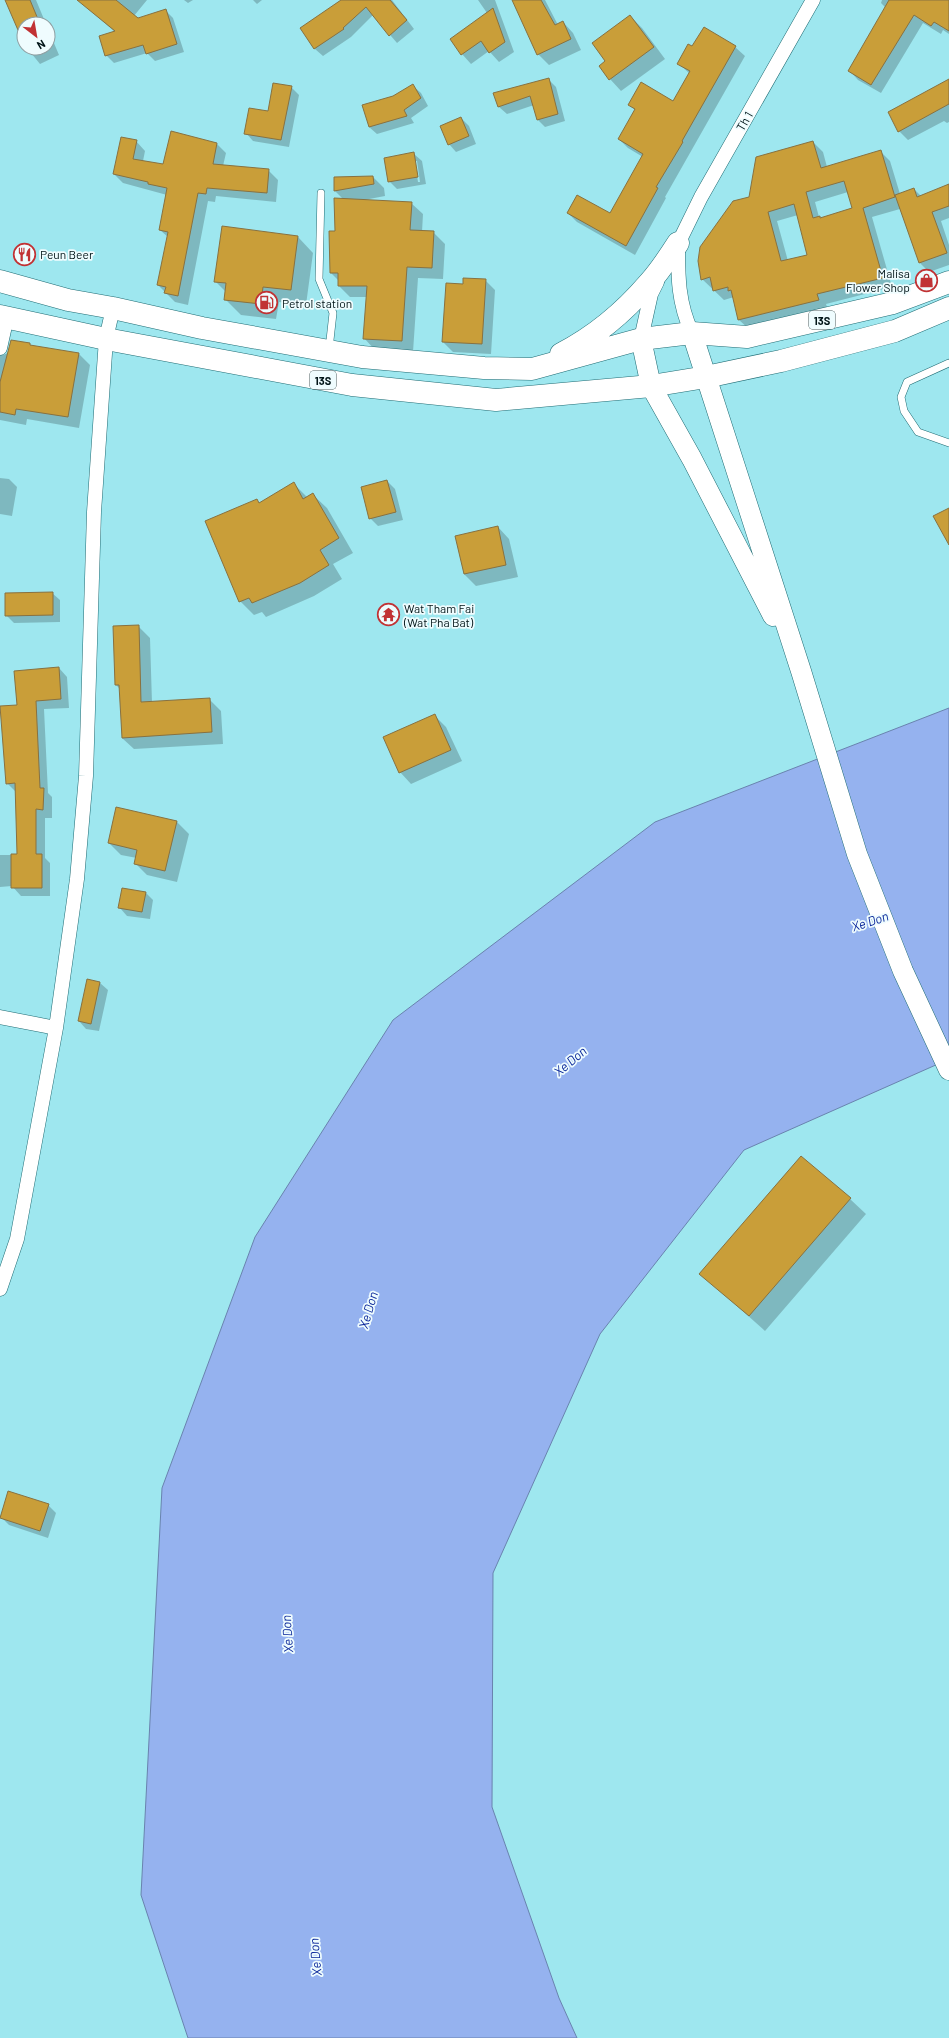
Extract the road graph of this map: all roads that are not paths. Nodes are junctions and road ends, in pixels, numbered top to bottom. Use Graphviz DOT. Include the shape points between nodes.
graph roads {
  1 [pos="813,0"];
  2 [pos="321,192"];
  3 [pos="678,244"];
  4 [pos="2,279"];
  5 [pos="949,282"];
  6 [pos="113,308"];
  7 [pos="949,308"];
  8 [pos="3,316"];
  9 [pos="692,333"];
  10 [pos="106,339"];
  11 [pos="641,339"];
  12 [pos="0,348"];
  13 [pos="329,351"];
  14 [pos="949,363"];
  15 [pos="532,369"];
  16 [pos="706,377"];
  17 [pos="651,386"];
  18 [pos="949,443"];
  19 [pos="801,671"];
  20 [pos="0,1017"];
  21 [pos="56,1028"];
  22 [pos="949,1070"];
  23 [pos="0,1289"];
  1 -- 3 [label="street, Th 1" via="701,197"];
  2 -- 13 [label="lane" via="319,279 333,313"];
  3 -- 9 [label="street, Th 1" via="678,290 685,318"];
  3 -- 11 [label="street, Th 1" via="651,294"];
  3 -- 15 [label="highway" via="650,283 615,318 576,347"];
  4 -- 6 [label="highway, 13S" via="68,300"];
  5 -- 9 [label="highway, 13S" via="893,303 747,337"];
  6 -- 10 [label="street"];
  6 -- 13 [label="highway, 13S" via="202,328"];
  7 -- 16 [label="highway, 13S" via="895,331 781,361"];
  8 -- 10 [label="highway, 13S"];
  8 -- 12 [label="street"];
  9 -- 11 [label="highway, 13S"];
  9 -- 16 [label="street"];
  10 -- 17 [label="highway, 13S" via="352,385 496,400"];
  10 -- 21 [label="street" via="94,512 86,776 77,879"];
  11 -- 15 [label="highway, 13S"];
  11 -- 17 [label="street"];
  13 -- 15 [label="highway, 13S" via="370,358 484,368"];
  14 -- 18 [label="lane" via="907,382 901,397 904,411 918,432"];
  16 -- 17 [label="highway, 13S"];
  16 -- 19 [label="street"];
  17 -- 19 [label="street" via="692,458"];
  19 -- 22 [label="street" via="857,854 903,971"];
  20 -- 21 [label="street"];
  21 -- 23 [label="street" via="17,1239"];
}
